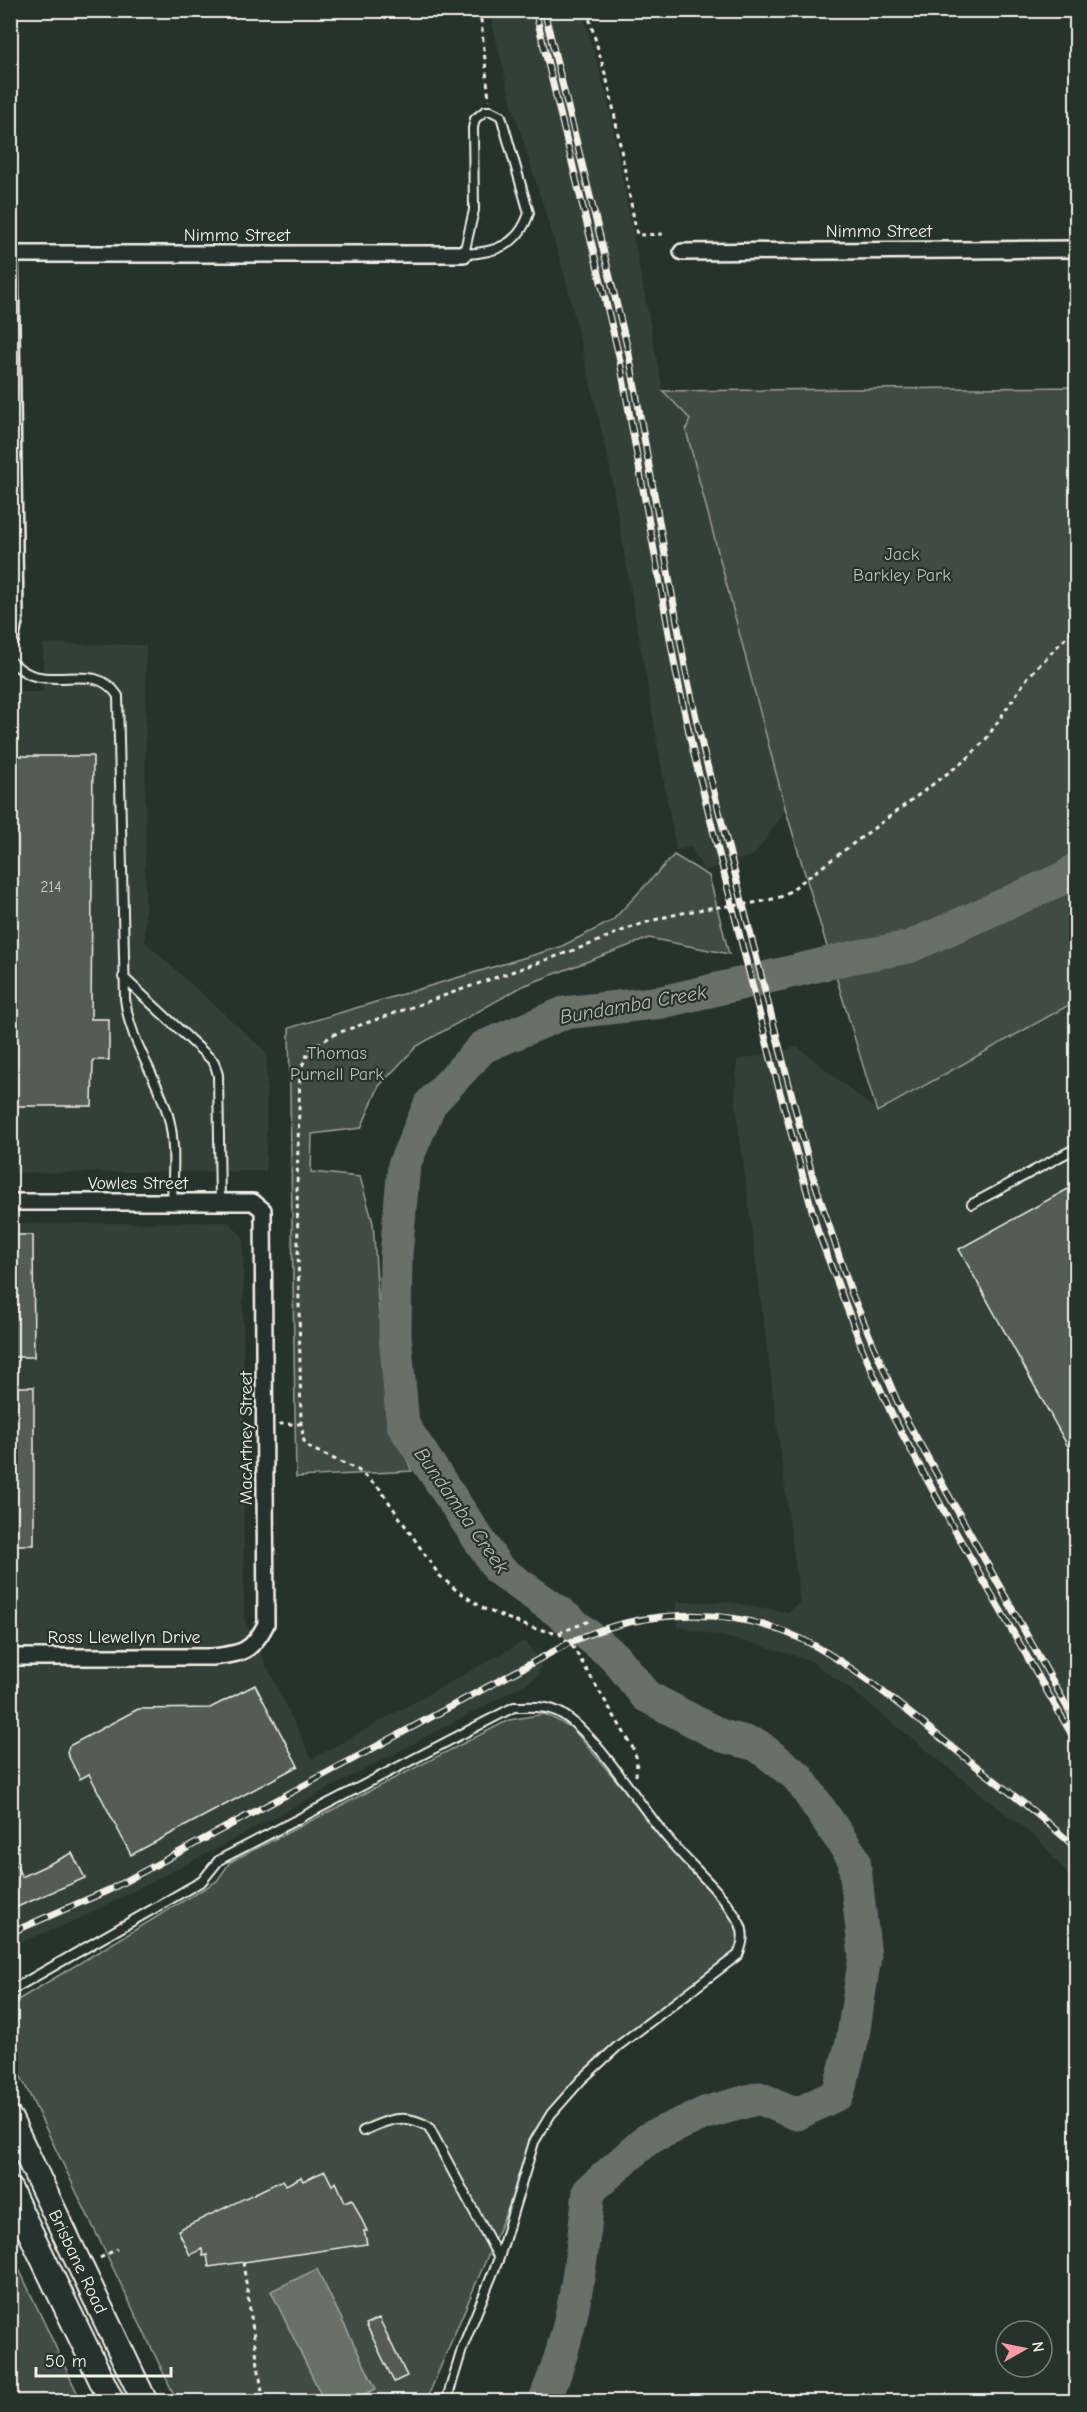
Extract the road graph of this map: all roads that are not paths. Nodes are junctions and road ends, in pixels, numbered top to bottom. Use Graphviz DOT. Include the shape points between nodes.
graph roads {
  1 [pos="1077,249"];
  2 [pos="682,252"];
  3 [pos="464,254"];
  4 [pos="10,255"];
  5 [pos="10,641"];
  6 [pos="10,662"];
  7 [pos="123,977"];
  8 [pos="1077,1148"];
  9 [pos="10,1202"];
  10 [pos="172,1202"];
  11 [pos="220,1202"];
  12 [pos="972,1204"];
  13 [pos="263,1210"];
  14 [pos="238,1654"];
  15 [pos="10,1657"];
  16 [pos="10,1991"];
  17 [pos="10,2120"];
  18 [pos="363,2131"];
  19 [pos="10,2190"];
  20 [pos="499,2258"];
  21 [pos="112,2402"];
  22 [pos="145,2402"];
  23 [pos="446,2402"];
  1 -- 2 [label="street, Nimmo Street"];
  3 -- 3 [label="lane" via="474,210 473,128 479,114 490,111 501,116 529,213 524,227 506,245 488,254"];
  3 -- 4 [label="street, Nimmo Street"];
  4 -- 5 [label="street" via="15,617"];
  6 -- 7 [label="lane" via="36,676 100,679 111,685 118,696"];
  7 -- 10 [label="lane" via="128,1024 168,1116 173,1147"];
  7 -- 11 [label="lane" via="214,1062"];
  8 -- 12 [label="lane"];
  9 -- 10 [label="street, Vowles Street"];
  10 -- 11 [label="street, Vowles Street"];
  11 -- 13 [label="street, Vowles Street" via="253,1202"];
  13 -- 14 [label="street, MacArtney Street" via="266,1624 256,1643"];
  14 -- 15 [label="street, Ross Llewellyn Drive"];
  16 -- 20 [label="lane" via="202,1881 219,1860 514,1707 543,1707 562,1714 585,1733 667,1839 731,1911 741,1926 741,1946 738,1955 618,2046 551,2114 534,2142"];
  17 -- 22 [label="main road, Brisbane Road"];
  18 -- 20 [label="lane" via="400,2118 417,2120 429,2127"];
  19 -- 21 [label="main road, Brisbane Road"];
  20 -- 23 [label="lane" via="463,2346"];
}
